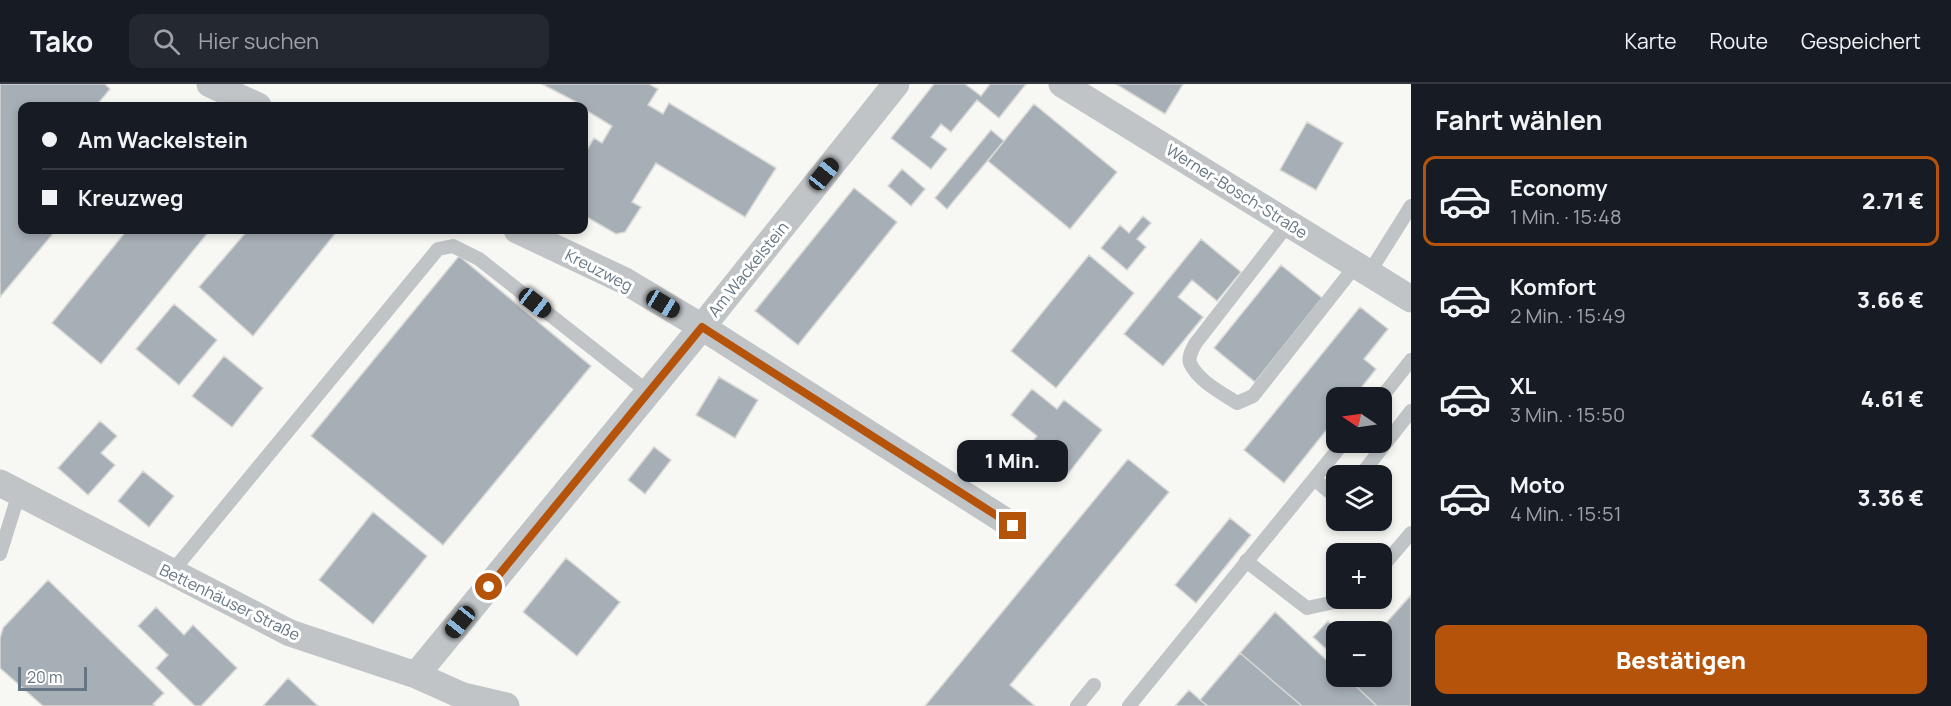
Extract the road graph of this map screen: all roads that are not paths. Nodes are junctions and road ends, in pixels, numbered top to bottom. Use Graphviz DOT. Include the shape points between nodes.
graph roads {
  1 [pos="210,84"];
  2 [pos="896,84"];
  3 [pos="1062,84"];
  4 [pos="249,102"];
  5 [pos="1411,206"];
  6 [pos="1289,224"];
  7 [pos="525,234"];
  8 [pos="1362,269"];
  9 [pos="1411,299"];
  10 [pos="702,327"];
  11 [pos="1411,360"];
  12 [pos="1390,387"];
  13 [pos="648,392"];
  14 [pos="1411,411"];
  15 [pos="1335,453"];
  16 [pos="1369,465"];
  17 [pos="1314,479"];
  18 [pos="9,488"];
  19 [pos="1326,489"];
  20 [pos="1013,526"];
  21 [pos="1411,533"];
  22 [pos="0,554"];
  23 [pos="1392,555"];
  24 [pos="1246,561"];
  25 [pos="171,573"];
  26 [pos="1326,604"];
  27 [pos="416,675"];
  28 [pos="1094,685"];
  29 [pos="459,701"];
  30 [pos="506,706"];
  31 [pos="1077,706"];
  32 [pos="1129,706"];
  1 -- 4 [label="street"];
  2 -- 10 [label="street, Am Wackelstein"];
  3 -- 6 [label="street, Werner-Bosch-Straße"];
  5 -- 8 [label="lane"];
  6 -- 8 [label="street, Werner-Bosch-Straße"];
  6 -- 8 [label="lane" via="1195,344 1190,356 1190,362 1206,382 1237,403 1253,396"];
  7 -- 10 [label="street, Kreuzweg" via="625,281"];
  8 -- 9 [label="street, Werner-Bosch-Straße"];
  10 -- 13 [label="street, Am Wackelstein"];
  10 -- 20 [label="street, Kreuzweg"];
  11 -- 12 [label="lane"];
  13 -- 25 [label="lane" via="479,259 453,246 438,249"];
  13 -- 27 [label="street, Am Wackelstein"];
  14 -- 16 [label="lane"];
  15 -- 17 [label="lane"];
  17 -- 19 [label="lane"];
  17 -- 24 [label="lane"];
  18 -- 22 [label="lane"];
  18 -- 25 [label="street, Bettenhäuser Straße"];
  21 -- 23 [label="lane"];
  24 -- 26 [label="lane" via="1307,608"];
  24 -- 32 [label="lane"];
  25 -- 27 [label="street, Bettenhäuser Straße" via="290,633"];
  27 -- 29 [label="street, Bettenhäuser Straße"];
  28 -- 31 [label="lane"];
  29 -- 30 [label="street, Bettenhäuser Straße"];
}
